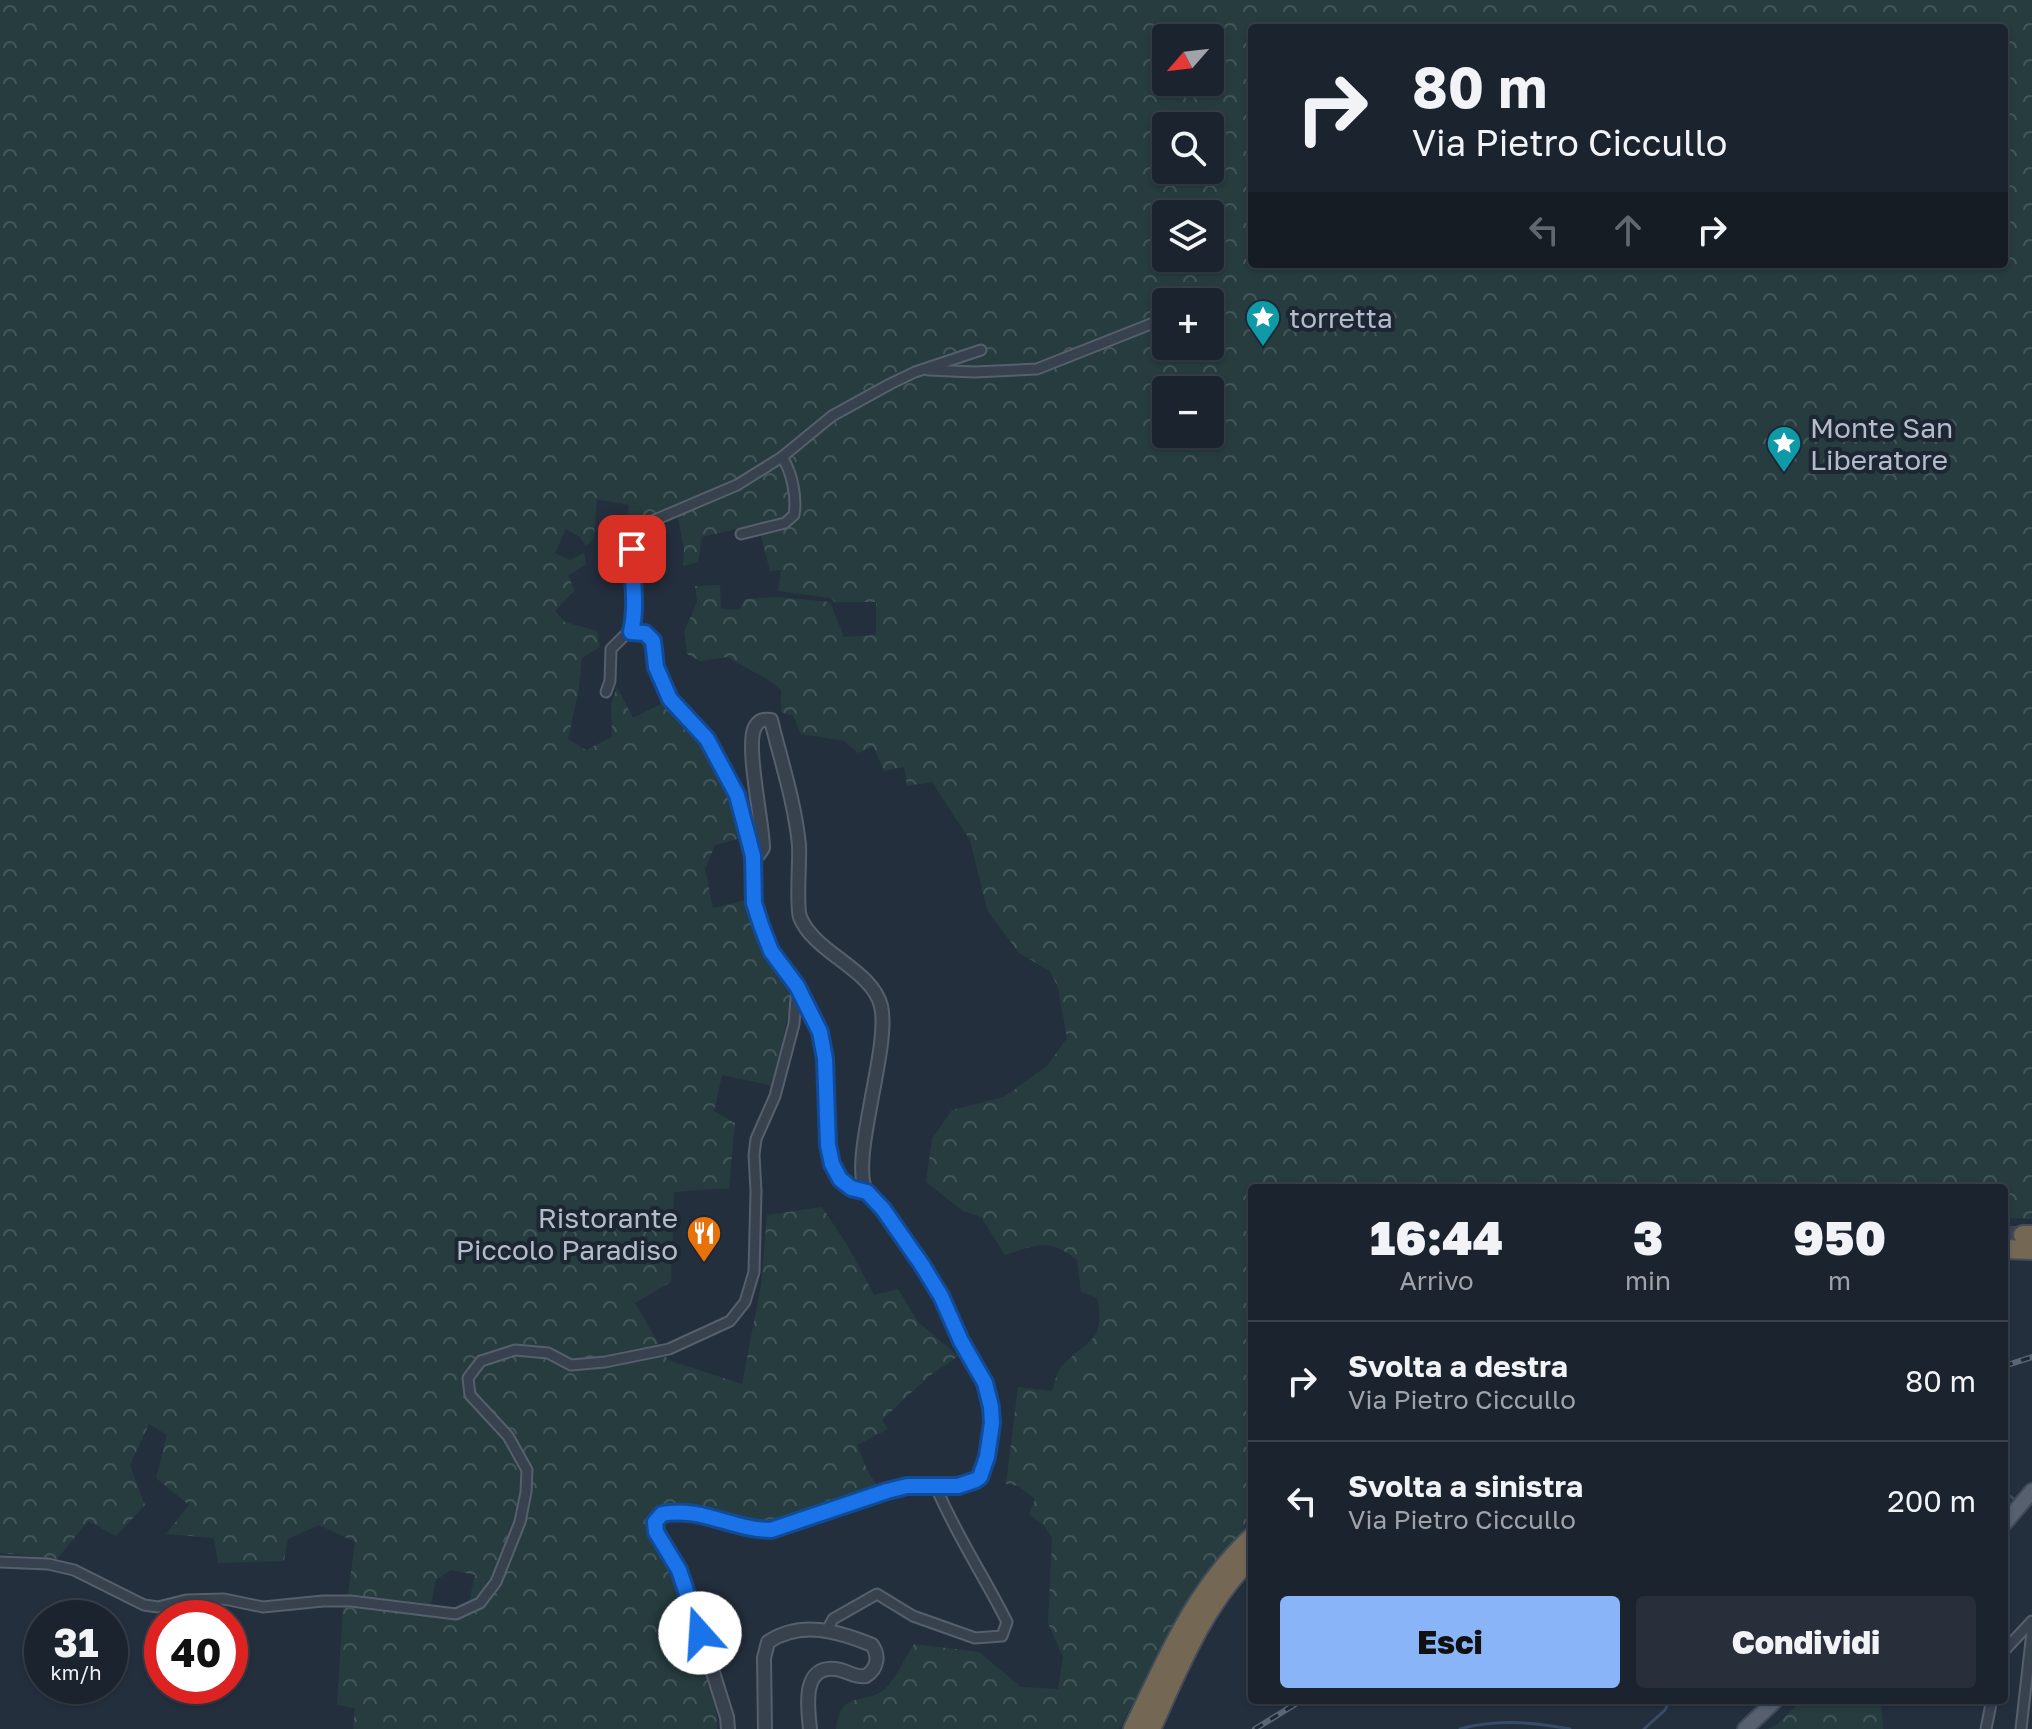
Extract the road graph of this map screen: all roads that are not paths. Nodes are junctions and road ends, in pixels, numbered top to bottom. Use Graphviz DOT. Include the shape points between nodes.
graph roads {
  1 [pos="1152,324"];
  2 [pos="981,350"];
  3 [pos="924,369"];
  4 [pos="782,457"];
  5 [pos="741,534"];
  6 [pos="631,632"];
  7 [pos="655,653"];
  8 [pos="606,692"];
  9 [pos="753,856"];
  10 [pos="797,986"];
  11 [pos="867,1192"];
  12 [pos="2029,1240"];
  13 [pos="2008,1248"];
  14 [pos="936,1487"];
  15 [pos="2032,1491"];
  16 [pos="2008,1519"];
  17 [pos="1248,1541"];
  18 [pos="0,1562"];
  19 [pos="1248,1562"];
  20 [pos="2032,1621"];
  21 [pos="827,1630"];
  22 [pos="2032,1632"];
  23 [pos="2008,1647"];
  24 [pos="2029,1673"];
  25 [pos="1772,1704"];
  26 [pos="1991,1704"];
  27 [pos="728,1729"];
  28 [pos="765,1729"];
  29 [pos="810,1729"];
  30 [pos="1133,1729"];
  31 [pos="1151,1729"];
  32 [pos="1745,1729"];
  33 [pos="1986,1729"];
  34 [pos="2021,1729"];
  1 -- 3 [label="street" via="1037,369"];
  2 -- 3 [label="street"];
  3 -- 4 [label="street" via="832,416"];
  4 -- 5 [label="street" via="788,466 794,515 785,523"];
  4 -- 6 [label="street" via="737,485 650,522 632,549 636,592"];
  6 -- 7 [label="street" via="645,633"];
  6 -- 8 [label="street" via="611,649"];
  7 -- 9 [label="street" via="670,699 707,739 737,795"];
  9 -- 10 [label="street" via="754,903 761,925 771,951"];
  9 -- 11 [label="street" via="763,848 753,734 763,719 771,720 792,802 800,918 865,982 881,1006 863,1168"];
  10 -- 11 [label="street" via="820,1032 832,1164 851,1188"];
  10 -- 18 [label="street" via="794,1024 775,1096 756,1139 754,1272 745,1302 730,1321 669,1349 605,1362 571,1365 548,1353 515,1350 481,1361 468,1378 470,1395 508,1436 527,1470 520,1522 496,1582 480,1603 456,1614 351,1601 263,1607 212,1599 158,1607 74,1570"];
  11 -- 14 [label="street" via="941,1296 989,1394 992,1423 980,1477"];
  12 -- 13 [label="highway"];
  14 -- 21 [label="street" via="1007,1622 1002,1636 975,1638 913,1616 877,1594 833,1619"];
  14 -- 27 [label="street" via="887,1491 771,1530 685,1513 657,1518 656,1532 679,1570"];
  15 -- 16 [label="main road"];
  17 -- 30 [label="highway" via="1194,1605"];
  19 -- 31 [label="highway" via="1194,1634"];
  20 -- 23 [label="street"];
  21 -- 28 [label="street" via="801,1629 768,1642"];
  21 -- 29 [label="street" via="872,1645 877,1660 862,1677 835,1669 819,1672 806,1698"];
  22 -- 24 [label="street"];
  24 -- 34 [label="street"];
  25 -- 32 [label="main road"];
  26 -- 33 [label="street"];
}
